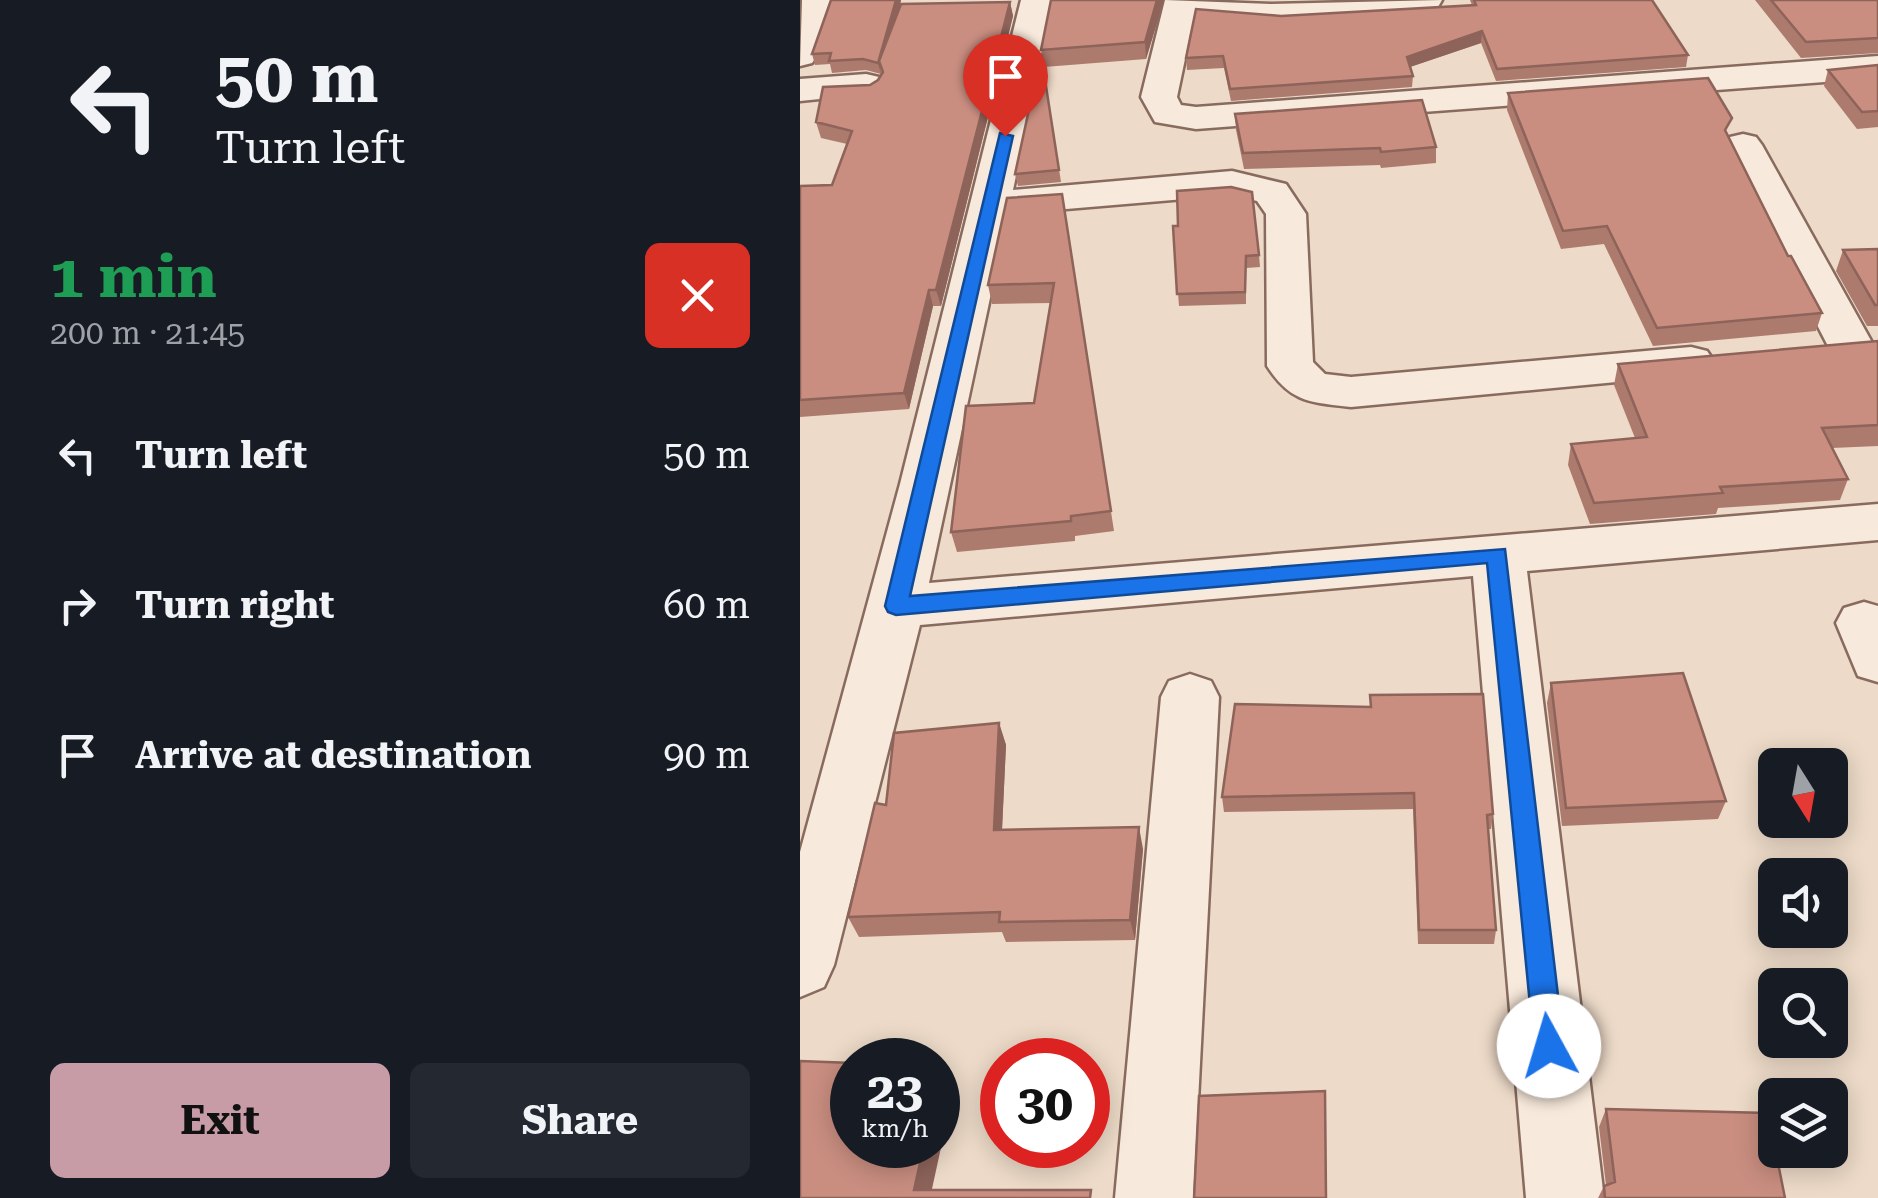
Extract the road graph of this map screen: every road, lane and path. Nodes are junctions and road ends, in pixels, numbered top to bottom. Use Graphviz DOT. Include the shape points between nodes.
graph roads {
  1 [pos="818,0"];
  2 [pos="1036,0"];
  3 [pos="1426,0"];
  4 [pos="1181,1"];
  5 [pos="1384,2"];
  6 [pos="800,56"];
  7 [pos="1878,67"];
  8 [pos="866,85"];
  9 [pos="800,90"];
  10 [pos="1743,145"];
  11 [pos="990,204"];
  12 [pos="1847,346"];
  13 [pos="1735,357"];
  14 [pos="1878,522"];
  15 [pos="1498,554"];
  16 [pos="896,606"];
  17 [pos="1190,697"];
  18 [pos="800,965"];
  19 [pos="1154,1198"];
  20 [pos="1565,1198"];
  1 -- 6 [label="street"];
  2 -- 11 [label="street"];
  3 -- 5 [label="street"];
  4 -- 5 [label="street" via="1210,12 1264,13"];
  4 -- 7 [label="street" via="1159,97 1168,114 1196,118"];
  8 -- 9 [label="street"];
  10 -- 12 [label="street"];
  11 -- 13 [label="street" via="1232,183 1267,188 1280,197 1286,214 1290,366 1311,387 1351,392"];
  11 -- 16 [label="street"];
  14 -- 15 [label="street"];
  15 -- 16 [label="street"];
  15 -- 20 [label="street"];
  16 -- 18 [label="street"];
  17 -- 19 [label="street"];
}
